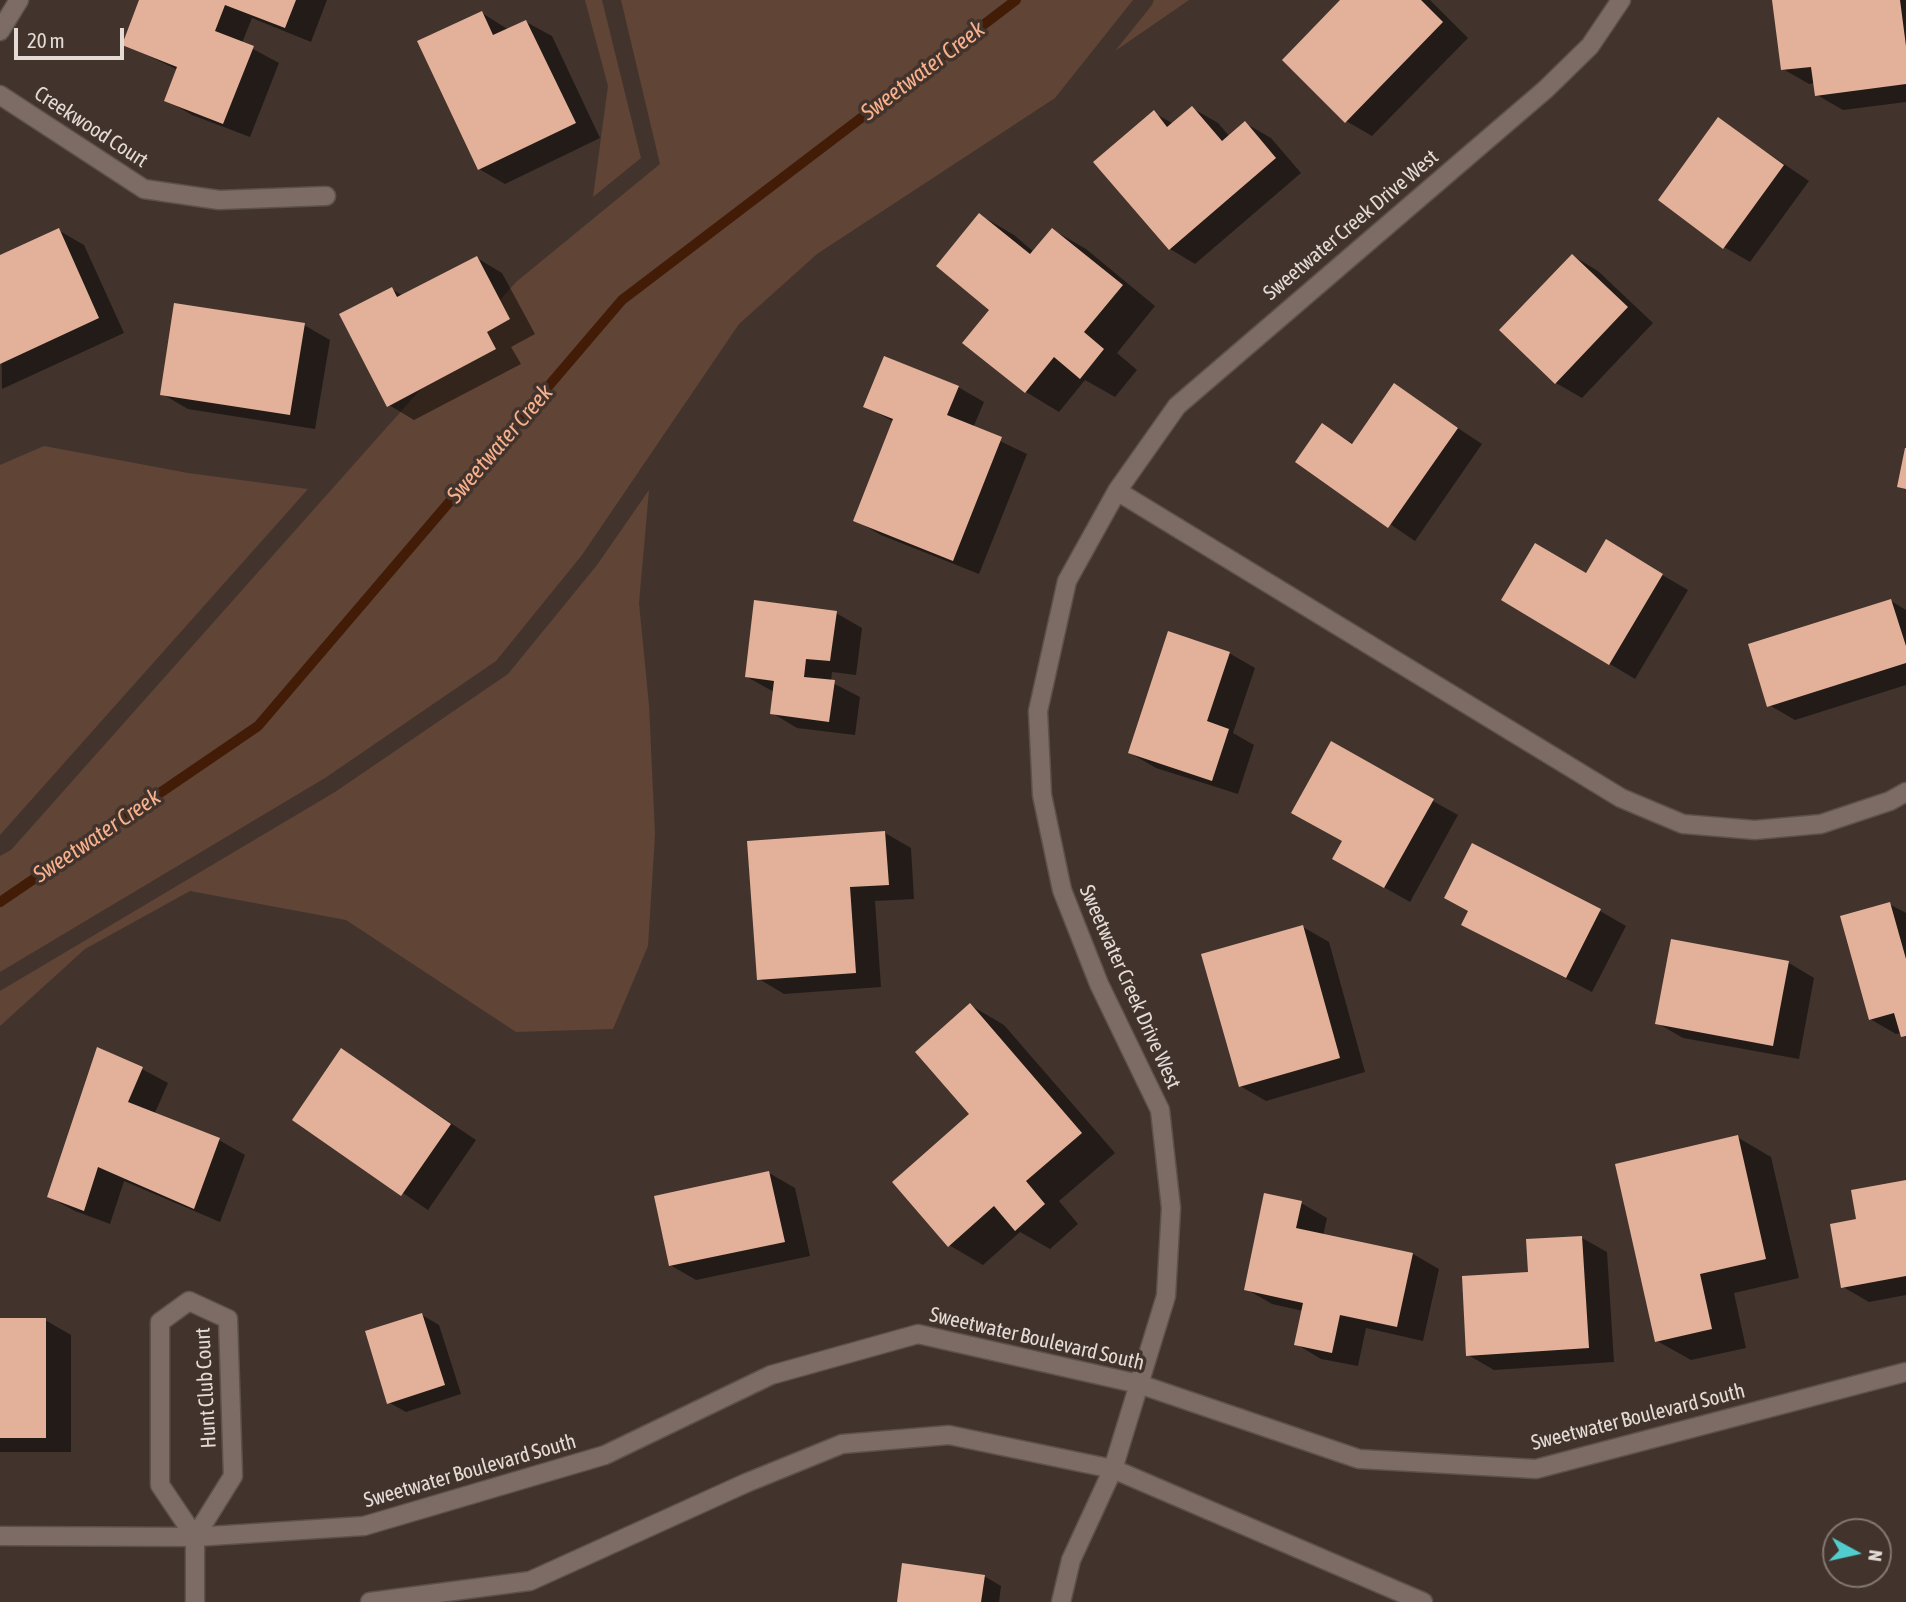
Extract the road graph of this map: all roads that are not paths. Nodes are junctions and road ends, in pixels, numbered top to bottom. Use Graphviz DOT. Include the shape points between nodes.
graph roads {
  1 [pos="19,0"];
  2 [pos="1621,0"];
  3 [pos="0,31"];
  4 [pos="0,95"];
  5 [pos="326,196"];
  6 [pos="1117,491"];
  7 [pos="1906,792"];
  8 [pos="1906,1372"];
  9 [pos="1139,1384"];
  10 [pos="1113,1469"];
  11 [pos="0,1536"];
  12 [pos="195,1537"];
  13 [pos="195,1602"];
  14 [pos="370,1602"];
  15 [pos="1061,1602"];
  16 [pos="1423,1602"];
  1 -- 3 [label="street"];
  2 -- 6 [label="street, Sweetwater Creek Drive West" via="1590,46 1546,89 1177,406"];
  4 -- 5 [label="street, Creekwood Court" via="144,188 219,200"];
  6 -- 7 [label="street" via="1621,799 1683,824 1755,830 1821,824"];
  6 -- 9 [label="street, Sweetwater Creek Drive West" via="1068,581 1038,710 1042,795 1062,890 1099,984 1160,1110 1171,1208 1166,1296"];
  8 -- 9 [label="street, Sweetwater Boulevard South" via="1536,1469 1359,1459"];
  9 -- 10 [label="street, Sweetwater Creek Drive West"];
  9 -- 12 [label="street, Sweetwater Boulevard South" via="918,1334 771,1375 606,1455 364,1526"];
  10 -- 14 [label="street" via="949,1435 842,1444 530,1581"];
  10 -- 15 [label="street, Sweetwater Creek Drive West" via="1071,1560"];
  10 -- 16 [label="street"];
  11 -- 12 [label="street, Sweetwater Boulevard South"];
  12 -- 12 [label="street, Hunt Club Court" via="233,1476 228,1319 189,1301 160,1322 160,1485"];
  12 -- 13 [label="street"];
}
